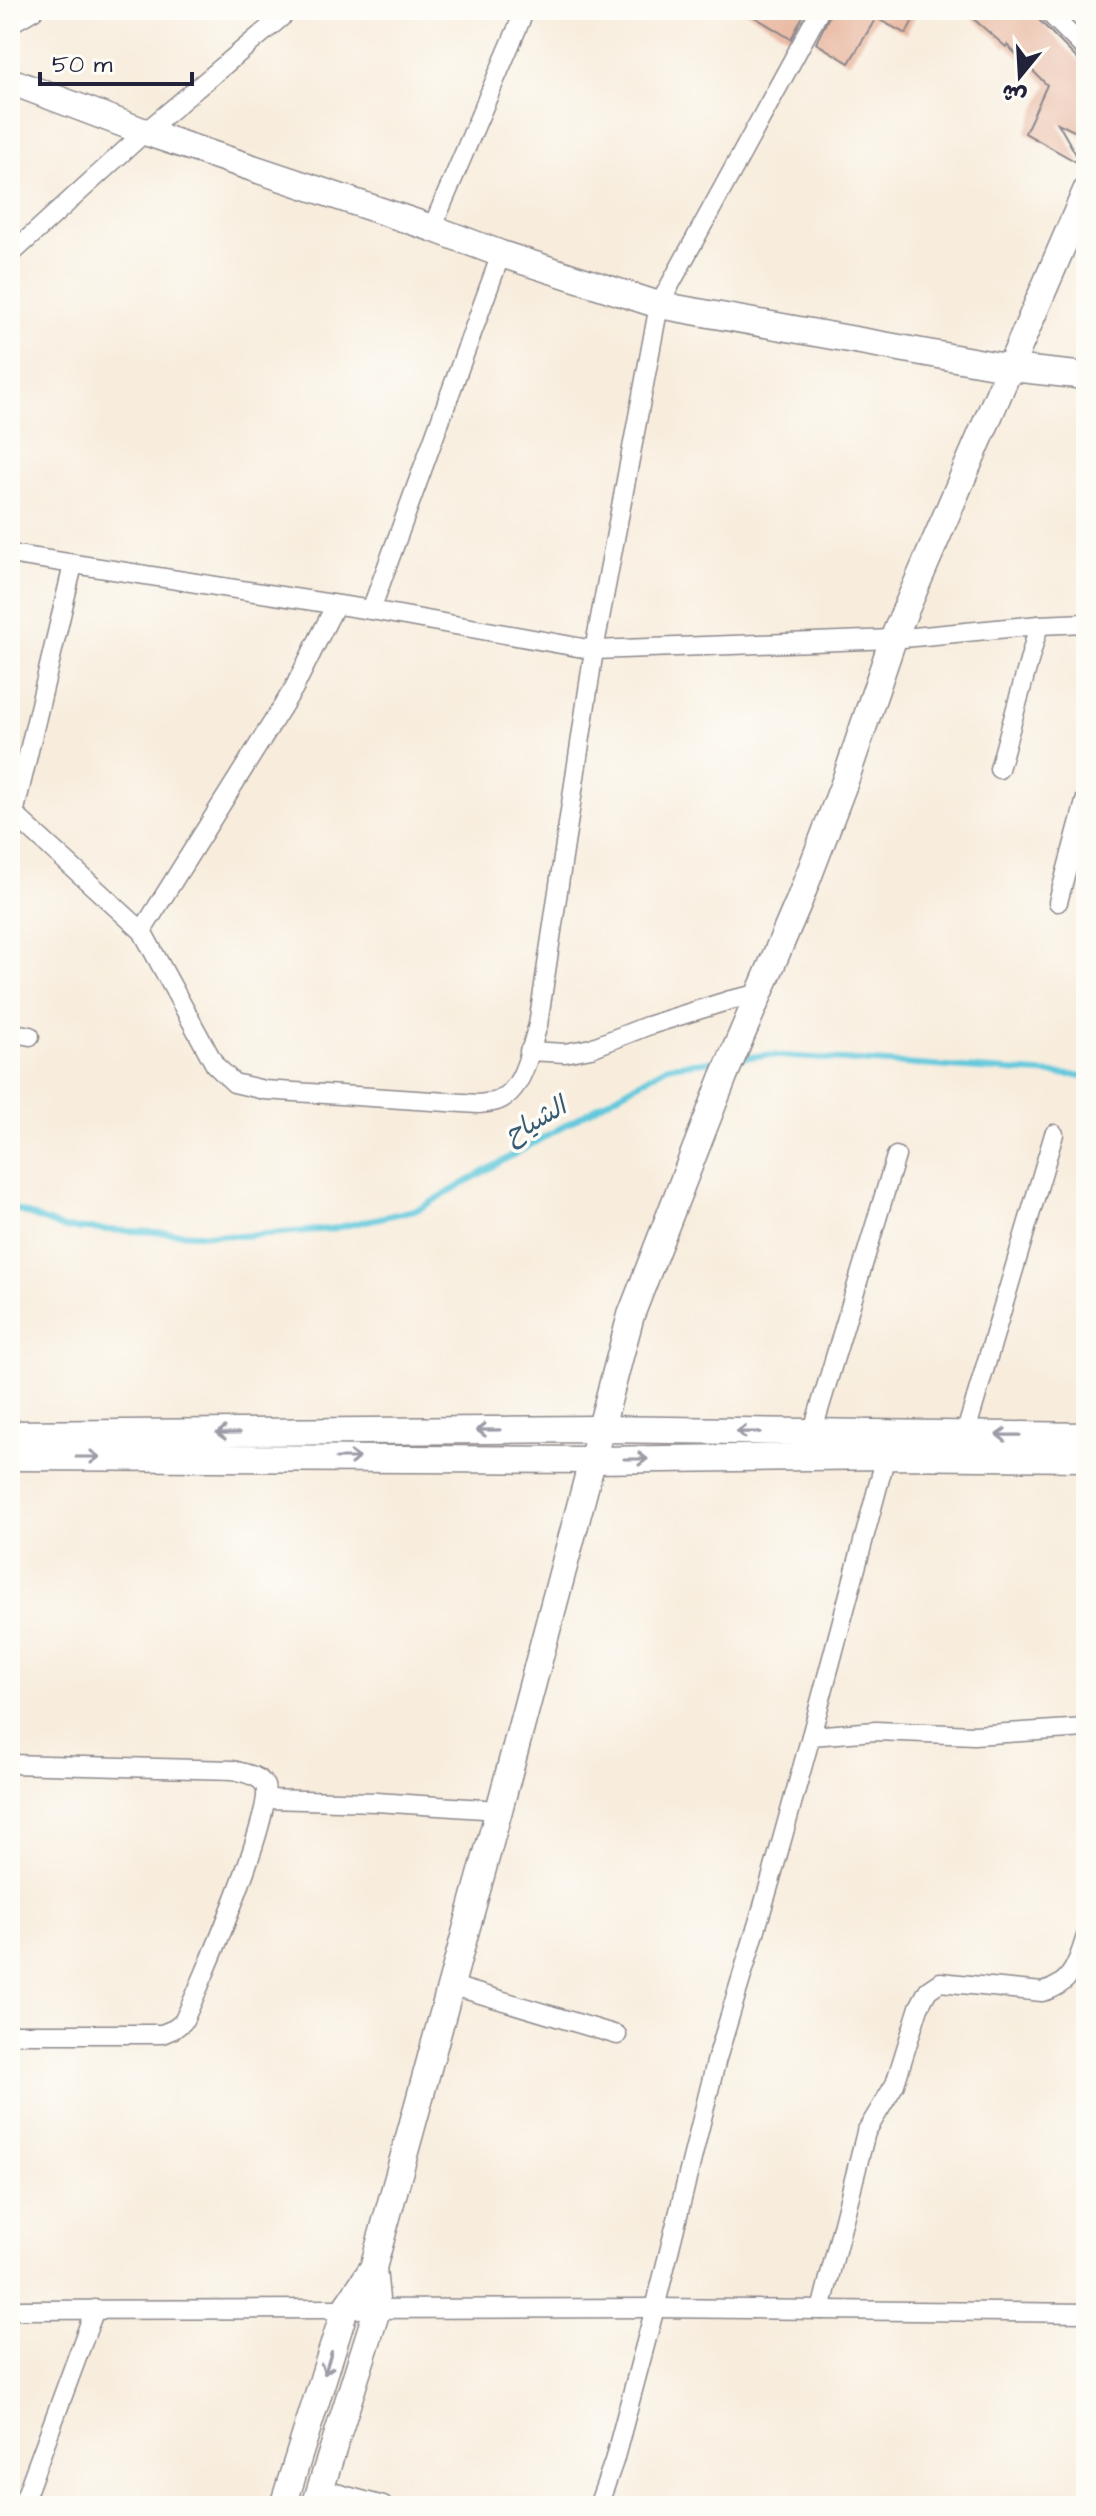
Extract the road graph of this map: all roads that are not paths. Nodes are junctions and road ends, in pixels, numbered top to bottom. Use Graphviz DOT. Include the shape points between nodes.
graph roads {
  1 [pos="34,10"];
  2 [pos="290,10"];
  3 [pos="525,10"];
  4 [pos="820,10"];
  5 [pos="1046,10"];
  6 [pos="10,24"];
  7 [pos="1086,50"];
  8 [pos="10,81"];
  9 [pos="145,132"];
  10 [pos="1086,191"];
  11 [pos="432,228"];
  12 [pos="501,254"];
  13 [pos="10,255"];
  14 [pos="659,305"];
  15 [pos="1011,368"];
  16 [pos="1086,376"];
  17 [pos="10,554"];
  18 [pos="73,565"];
  19 [pos="335,606"];
  20 [pos="371,610"];
  21 [pos="1086,623"];
  22 [pos="1039,625"];
  23 [pos="893,639"];
  24 [pos="594,650"];
  25 [pos="999,769"];
  26 [pos="1086,798"];
  27 [pos="12,822"];
  28 [pos="1058,902"];
  29 [pos="142,931"];
  30 [pos="758,994"];
  31 [pos="10,1032"];
  32 [pos="30,1036"];
  33 [pos="529,1051"];
  34 [pos="1054,1134"];
  35 [pos="896,1156"];
  36 [pos="600,1429"];
  37 [pos="812,1433"];
  38 [pos="10,1434"];
  39 [pos="965,1435"];
  40 [pos="1086,1436"];
  41 [pos="886,1456"];
  42 [pos="10,1457"];
  43 [pos="1086,1458"];
  44 [pos="593,1460"];
  45 [pos="1086,1728"];
  46 [pos="811,1736"];
  47 [pos="10,1764"];
  48 [pos="267,1799"];
  49 [pos="499,1810"];
  50 [pos="1086,1936"];
  51 [pos="1078,1979"];
  52 [pos="450,1985"];
  53 [pos="10,2034"];
  54 [pos="617,2035"];
  55 [pos="373,2268"];
  56 [pos="655,2308"];
  57 [pos="95,2309"];
  58 [pos="345,2309"];
  59 [pos="10,2310"];
  60 [pos="377,2310"];
  61 [pos="821,2310"];
  62 [pos="1086,2313"];
  63 [pos="318,2498"];
  64 [pos="22,2506"];
  65 [pos="283,2506"];
  66 [pos="383,2506"];
  67 [pos="598,2506"];
  1 -- 6 [label="street"];
  2 -- 9 [label="street"];
  3 -- 11 [label="street"];
  4 -- 14 [label="street"];
  5 -- 7 [label="street"];
  8 -- 9 [label="main road"];
  9 -- 11 [label="main road"];
  9 -- 13 [label="street"];
  10 -- 15 [label="main road"];
  11 -- 12 [label="main road"];
  12 -- 14 [label="main road"];
  12 -- 20 [label="street"];
  14 -- 15 [label="main road"];
  14 -- 24 [label="street"];
  15 -- 16 [label="main road"];
  15 -- 23 [label="main road"];
  17 -- 18 [label="street"];
  18 -- 19 [label="street"];
  18 -- 27 [label="street"];
  19 -- 20 [label="street"];
  19 -- 29 [label="street" via="294,688"];
  20 -- 24 [label="street"];
  21 -- 22 [label="street"];
  22 -- 23 [label="street"];
  22 -- 25 [label="street"];
  23 -- 24 [label="street"];
  23 -- 30 [label="main road" via="845,781"];
  24 -- 33 [label="street" via="550,958"];
  26 -- 28 [label="street"];
  27 -- 29 [label="street"];
  29 -- 33 [label="street" via="215,1065 234,1083 264,1090 478,1104 498,1101 512,1090"];
  30 -- 33 [label="street" via="591,1048"];
  30 -- 36 [label="main road" via="631,1315"];
  31 -- 32 [label="street"];
  34 -- 39 [label="street"];
  35 -- 37 [label="street"];
  37 -- 36 [label="main road, one-way"];
  36 -- 38 [label="main road, one-way"];
  36 -- 44 [label="main road"];
  37 -- 39 [label="main road"];
  40 -- 39 [label="main road, one-way"];
  41 -- 43 [label="main road"];
  44 -- 41 [label="main road, one-way"];
  41 -- 46 [label="street"];
  42 -- 44 [label="main road, one-way"];
  44 -- 49 [label="main road"];
  45 -- 46 [label="street"];
  46 -- 56 [label="street" via="716,2062"];
  47 -- 48 [label="street" via="233,1770 260,1779"];
  48 -- 49 [label="street"];
  48 -- 53 [label="street" via="250,1860 183,2022 162,2034"];
  49 -- 52 [label="main road"];
  50 -- 51 [label="street" via="1076,1967"];
  51 -- 61 [label="street" via="1042,1992 949,1982 928,1990 895,2084 866,2132"];
  52 -- 54 [label="street"];
  52 -- 55 [label="main road"];
  55 -- 58 [label="main road"];
  55 -- 60 [label="main road"];
  56 -- 60 [label="street"];
  56 -- 61 [label="street"];
  56 -- 67 [label="street"];
  57 -- 58 [label="street"];
  57 -- 59 [label="street"];
  57 -- 64 [label="street"];
  58 -- 60 [label="street"];
  58 -- 65 [label="main road, one-way"];
  60 -- 63 [label="main road"];
  61 -- 62 [label="street"];
  63 -- 66 [label="street"];
}
